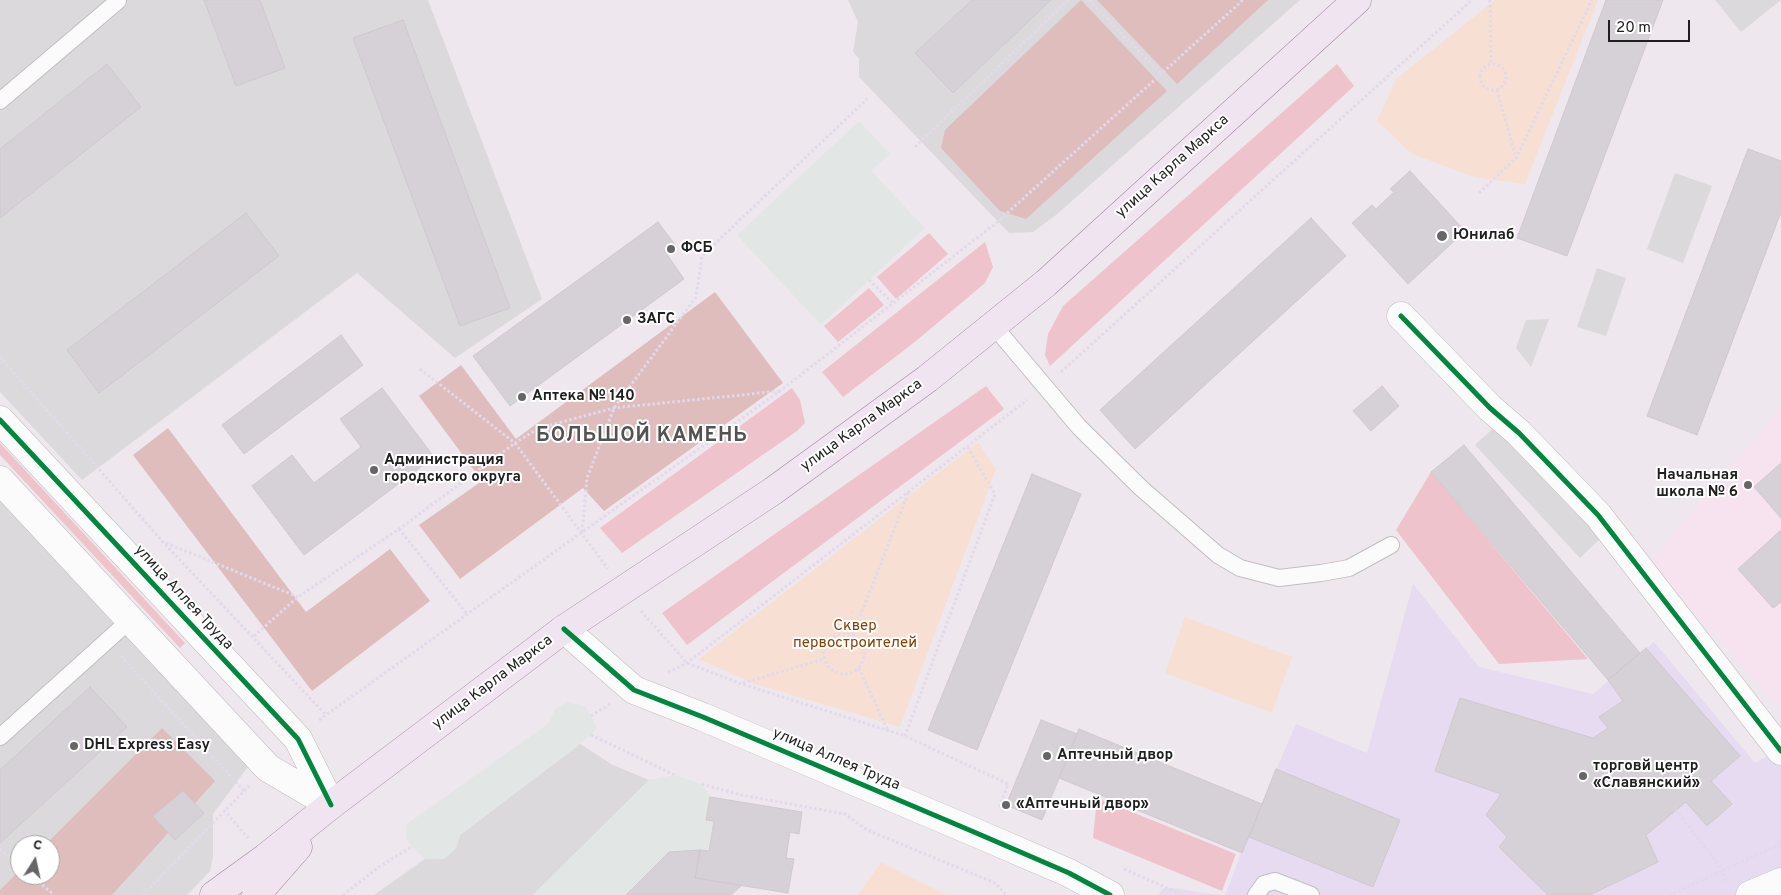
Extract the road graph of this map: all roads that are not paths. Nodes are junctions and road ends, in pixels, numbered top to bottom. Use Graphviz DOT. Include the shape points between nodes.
graph roads {
  1 [pos="1356,0"];
  2 [pos="118,1"];
  3 [pos="0,101"];
  4 [pos="1401,316"];
  5 [pos="993,325"];
  6 [pos="0,420"];
  7 [pos="0,480"];
  8 [pos="1391,545"];
  9 [pos="130,620"];
  10 [pos="564,629"];
  11 [pos="0,737"];
  12 [pos="1781,751"];
  13 [pos="331,806"];
  14 [pos="1781,882"];
  15 [pos="1072,884"];
  16 [pos="1737,891"];
  17 [pos="214,895"];
  18 [pos="256,895"];
  19 [pos="1110,895"];
  20 [pos="1256,895"];
  21 [pos="1312,895"];
  1 -- 5 [label="main road, улица Карла Маркса" via="1046,282"];
  2 -- 3 [label="lane"];
  4 -- 12 [label="street" via="1598,515"];
  5 -- 8 [label="lane" via="1079,427 1218,555 1240,568 1279,578 1320,574 1349,568"];
  5 -- 10 [label="main road, улица Карла Маркса" via="927,379 773,491"];
  6 -- 13 [label="street, улица Аллея Труда" via="298,739"];
  7 -- 9 [label="street"];
  9 -- 11 [label="lane"];
  9 -- 13 [label="street" via="268,768"];
  10 -- 13 [label="main road, улица Карла Маркса"];
  10 -- 15 [label="street, улица Аллея Труда" via="634,690 712,721"];
  13 -- 17 [label="main road, улица Карла Маркса"];
  13 -- 18 [label="main road, улица Карла Маркса"];
  14 -- 16 [label="street"];
  15 -- 19 [label="street, улица Аллея Труда"];
  20 -- 21 [label="lane" via="1264,884 1275,881"];
}
